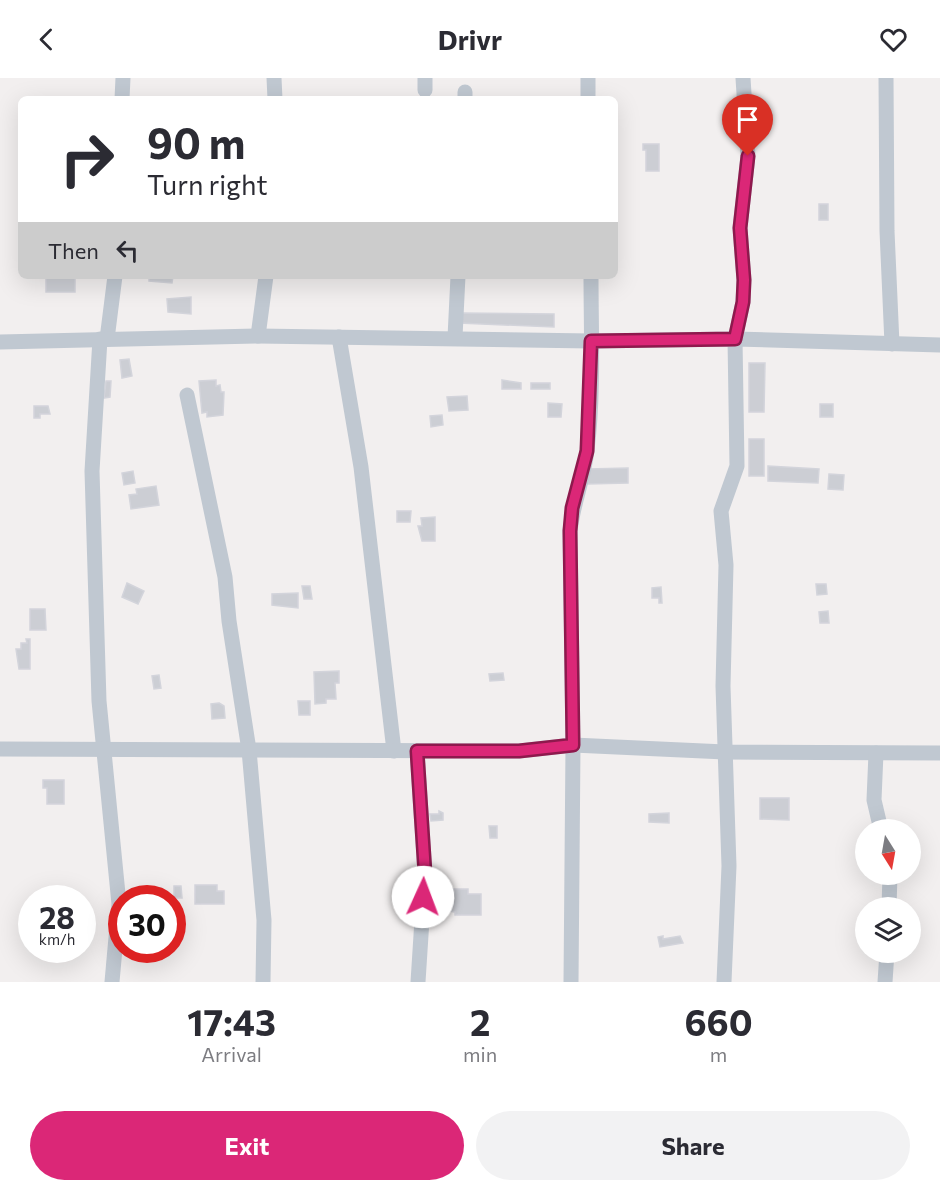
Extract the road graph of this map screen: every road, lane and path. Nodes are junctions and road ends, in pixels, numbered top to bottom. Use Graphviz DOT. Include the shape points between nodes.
graph roads {
  1 [pos="123,78"];
  2 [pos="274,78"];
  3 [pos="588,78"];
  4 [pos="743,78"];
  5 [pos="886,78"];
  6 [pos="122,96"];
  7 [pos="275,96"];
  8 [pos="588,96"];
  9 [pos="114,279"];
  10 [pos="266,279"];
  11 [pos="458,279"];
  12 [pos="591,279"];
  13 [pos="258,336"];
  14 [pos="339,337"];
  15 [pos="455,338"];
  16 [pos="103,339"];
  17 [pos="735,339"];
  18 [pos="591,341"];
  19 [pos="0,342"];
  20 [pos="892,344"];
  21 [pos="940,345"];
  22 [pos="187,395"];
  23 [pos="573,745"];
  24 [pos="0,749"];
  25 [pos="105,749"];
  26 [pos="249,750"];
  27 [pos="394,751"];
  28 [pos="417,751"];
  29 [pos="725,752"];
  30 [pos="876,753"];
  31 [pos="940,753"];
  32 [pos="878,819"];
  33 [pos="886,963"];
  34 [pos="112,982"];
  35 [pos="263,982"];
  36 [pos="418,982"];
  37 [pos="571,982"];
  38 [pos="724,982"];
  39 [pos="885,982"];
  1 -- 6 [label="street"];
  2 -- 7 [label="street"];
  3 -- 8 [label="street"];
  4 -- 17 [label="street" via="748,156 740,228 744,280 741,321"];
  5 -- 20 [label="street"];
  9 -- 16 [label="street"];
  10 -- 13 [label="street"];
  11 -- 15 [label="street"];
  12 -- 18 [label="street"];
  13 -- 14 [label="street"];
  13 -- 16 [label="street"];
  14 -- 15 [label="street"];
  14 -- 27 [label="street" via="361,466"];
  15 -- 18 [label="street"];
  16 -- 19 [label="street"];
  16 -- 25 [label="street" via="92,471 99,701"];
  17 -- 18 [label="street"];
  17 -- 20 [label="street"];
  17 -- 29 [label="street" via="737,466 721,511 726,565"];
  18 -- 23 [label="street" via="587,451 570,531"];
  20 -- 21 [label="street"];
  22 -- 26 [label="street" via="225,577"];
  23 -- 28 [label="street" via="519,751"];
  23 -- 29 [label="street"];
  23 -- 37 [label="street"];
  24 -- 25 [label="street"];
  25 -- 26 [label="street"];
  25 -- 34 [label="street" via="119,904"];
  26 -- 27 [label="street"];
  26 -- 35 [label="street" via="264,920"];
  27 -- 28 [label="street"];
  28 -- 36 [label="street" via="425,873"];
  29 -- 30 [label="street"];
  29 -- 38 [label="street" via="729,866"];
  30 -- 31 [label="street"];
  30 -- 32 [label="street" via="874,801"];
  33 -- 39 [label="street"];
}
